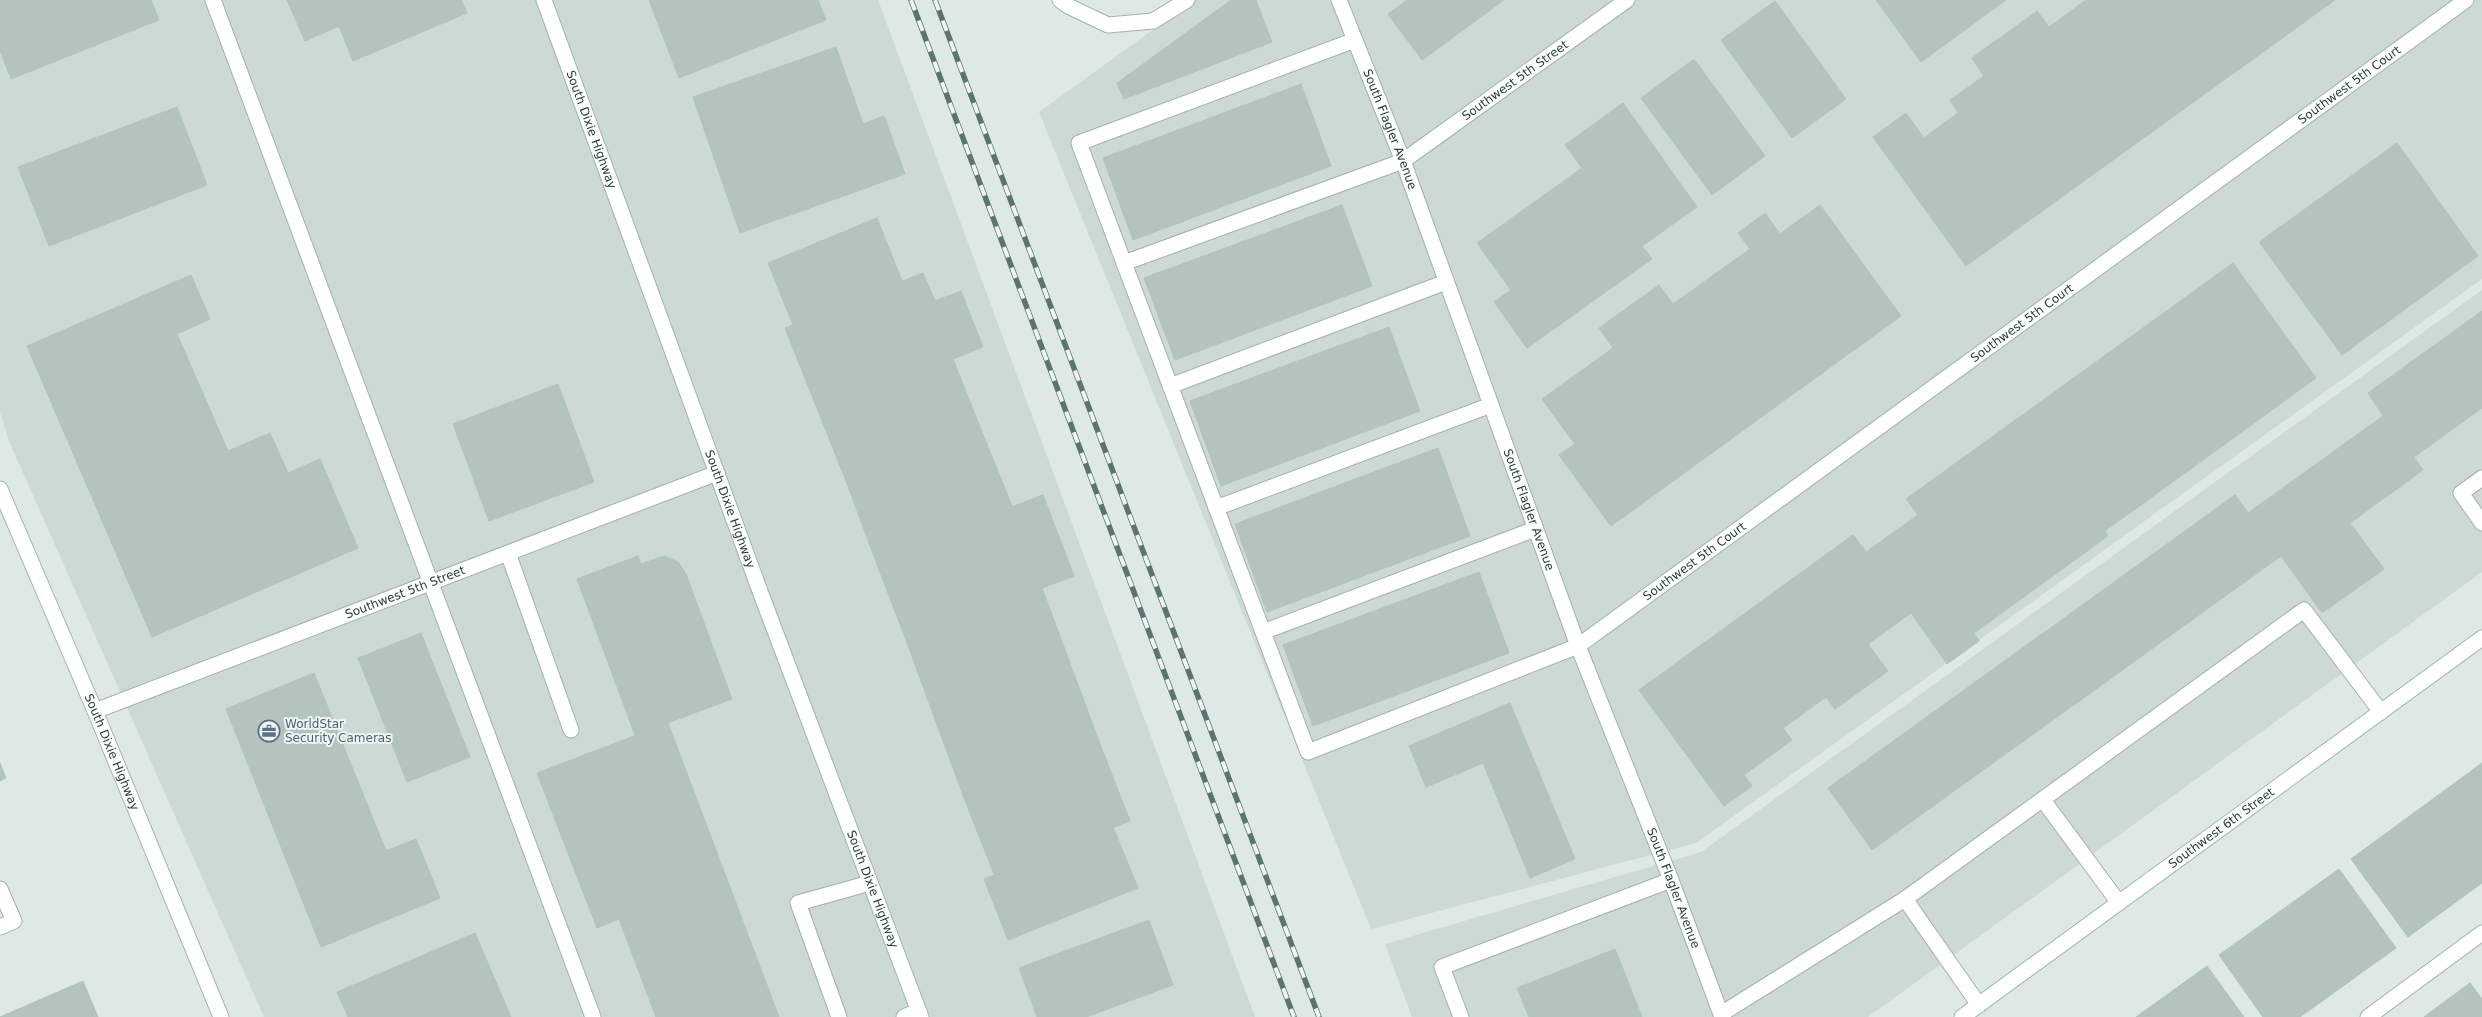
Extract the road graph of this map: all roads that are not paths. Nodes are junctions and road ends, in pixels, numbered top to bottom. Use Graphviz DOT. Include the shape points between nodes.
graph roads {
  1 [pos="213,0"];
  2 [pos="544,0"];
  3 [pos="1060,0"];
  4 [pos="1187,0"];
  5 [pos="1339,0"];
  6 [pos="1627,0"];
  7 [pos="2466,0"];
  8 [pos="1355,40"];
  9 [pos="1402,161"];
  10 [pos="1124,263"];
  11 [pos="1446,282"];
  12 [pos="1170,386"];
  13 [pos="1491,406"];
  14 [pos="716,473"];
  15 [pos="2482,478"];
  16 [pos="0,488"];
  17 [pos="1216,508"];
  18 [pos="2482,523"];
  19 [pos="1535,529"];
  20 [pos="508,553"];
  21 [pos="432,582"];
  22 [pos="1263,632"];
  23 [pos="2482,638"];
  24 [pos="1578,646"];
  25 [pos="95,711"];
  26 [pos="2381,712"];
  27 [pos="571,730"];
  28 [pos="2043,800"];
  29 [pos="1671,880"];
  30 [pos="870,883"];
  31 [pos="0,889"];
  32 [pos="1905,899"];
  33 [pos="2119,903"];
  34 [pos="0,927"];
  35 [pos="2482,933"];
  36 [pos="1979,1005"];
  37 [pos="920,1014"];
  38 [pos="1721,1015"];
  39 [pos="221,1017"];
  40 [pos="593,1017"];
  41 [pos="839,1017"];
  42 [pos="904,1017"];
  43 [pos="1461,1017"];
  44 [pos="1962,1017"];
  45 [pos="2368,1017"];
  1 -- 21 [label="street"];
  2 -- 14 [label="street, South Dixie Highway"];
  3 -- 4 [label="street" via="1108,25 1153,21"];
  5 -- 8 [label="street, South Flagler Avenue"];
  6 -- 9 [label="street, Southwest 5th Street"];
  7 -- 24 [label="street, Southwest 5th Court"];
  8 -- 9 [label="street, South Flagler Avenue"];
  8 -- 10 [label="street" via="1079,143"];
  9 -- 10 [label="street, Southwest 5th Street"];
  9 -- 11 [label="street, South Flagler Avenue"];
  10 -- 12 [label="street"];
  11 -- 12 [label="street"];
  11 -- 13 [label="street, South Flagler Avenue"];
  12 -- 17 [label="street"];
  13 -- 17 [label="street"];
  13 -- 19 [label="street, South Flagler Avenue"];
  14 -- 20 [label="street, Southwest 5th Street"];
  14 -- 30 [label="street, South Dixie Highway"];
  15 -- 18 [label="street" via="2461,493"];
  16 -- 25 [label="street, South Dixie Highway"];
  17 -- 22 [label="street"];
  19 -- 22 [label="street"];
  19 -- 24 [label="street, South Flagler Avenue"];
  20 -- 21 [label="street, Southwest 5th Street"];
  20 -- 27 [label="street"];
  21 -- 25 [label="street, Southwest 5th Street"];
  21 -- 40 [label="street"];
  22 -- 24 [label="street, Southwest 5th Court" via="1308,752"];
  23 -- 26 [label="street, Southwest 6th Street"];
  24 -- 29 [label="street, South Flagler Avenue"];
  25 -- 39 [label="street, South Dixie Highway"];
  26 -- 28 [label="street" via="2304,610"];
  26 -- 33 [label="street, Southwest 6th Street"];
  28 -- 32 [label="street"];
  28 -- 33 [label="street"];
  29 -- 38 [label="street, South Flagler Avenue"];
  29 -- 43 [label="street" via="1442,967"];
  30 -- 37 [label="street, South Dixie Highway"];
  30 -- 41 [label="street" via="798,903"];
  31 -- 34 [label="street" via="14,922"];
  32 -- 36 [label="street"];
  32 -- 38 [label="street"];
  33 -- 36 [label="street, Southwest 6th Street"];
  35 -- 45 [label="street"];
  36 -- 44 [label="street, Southwest 6th Street"];
  37 -- 42 [label="street"];
}
